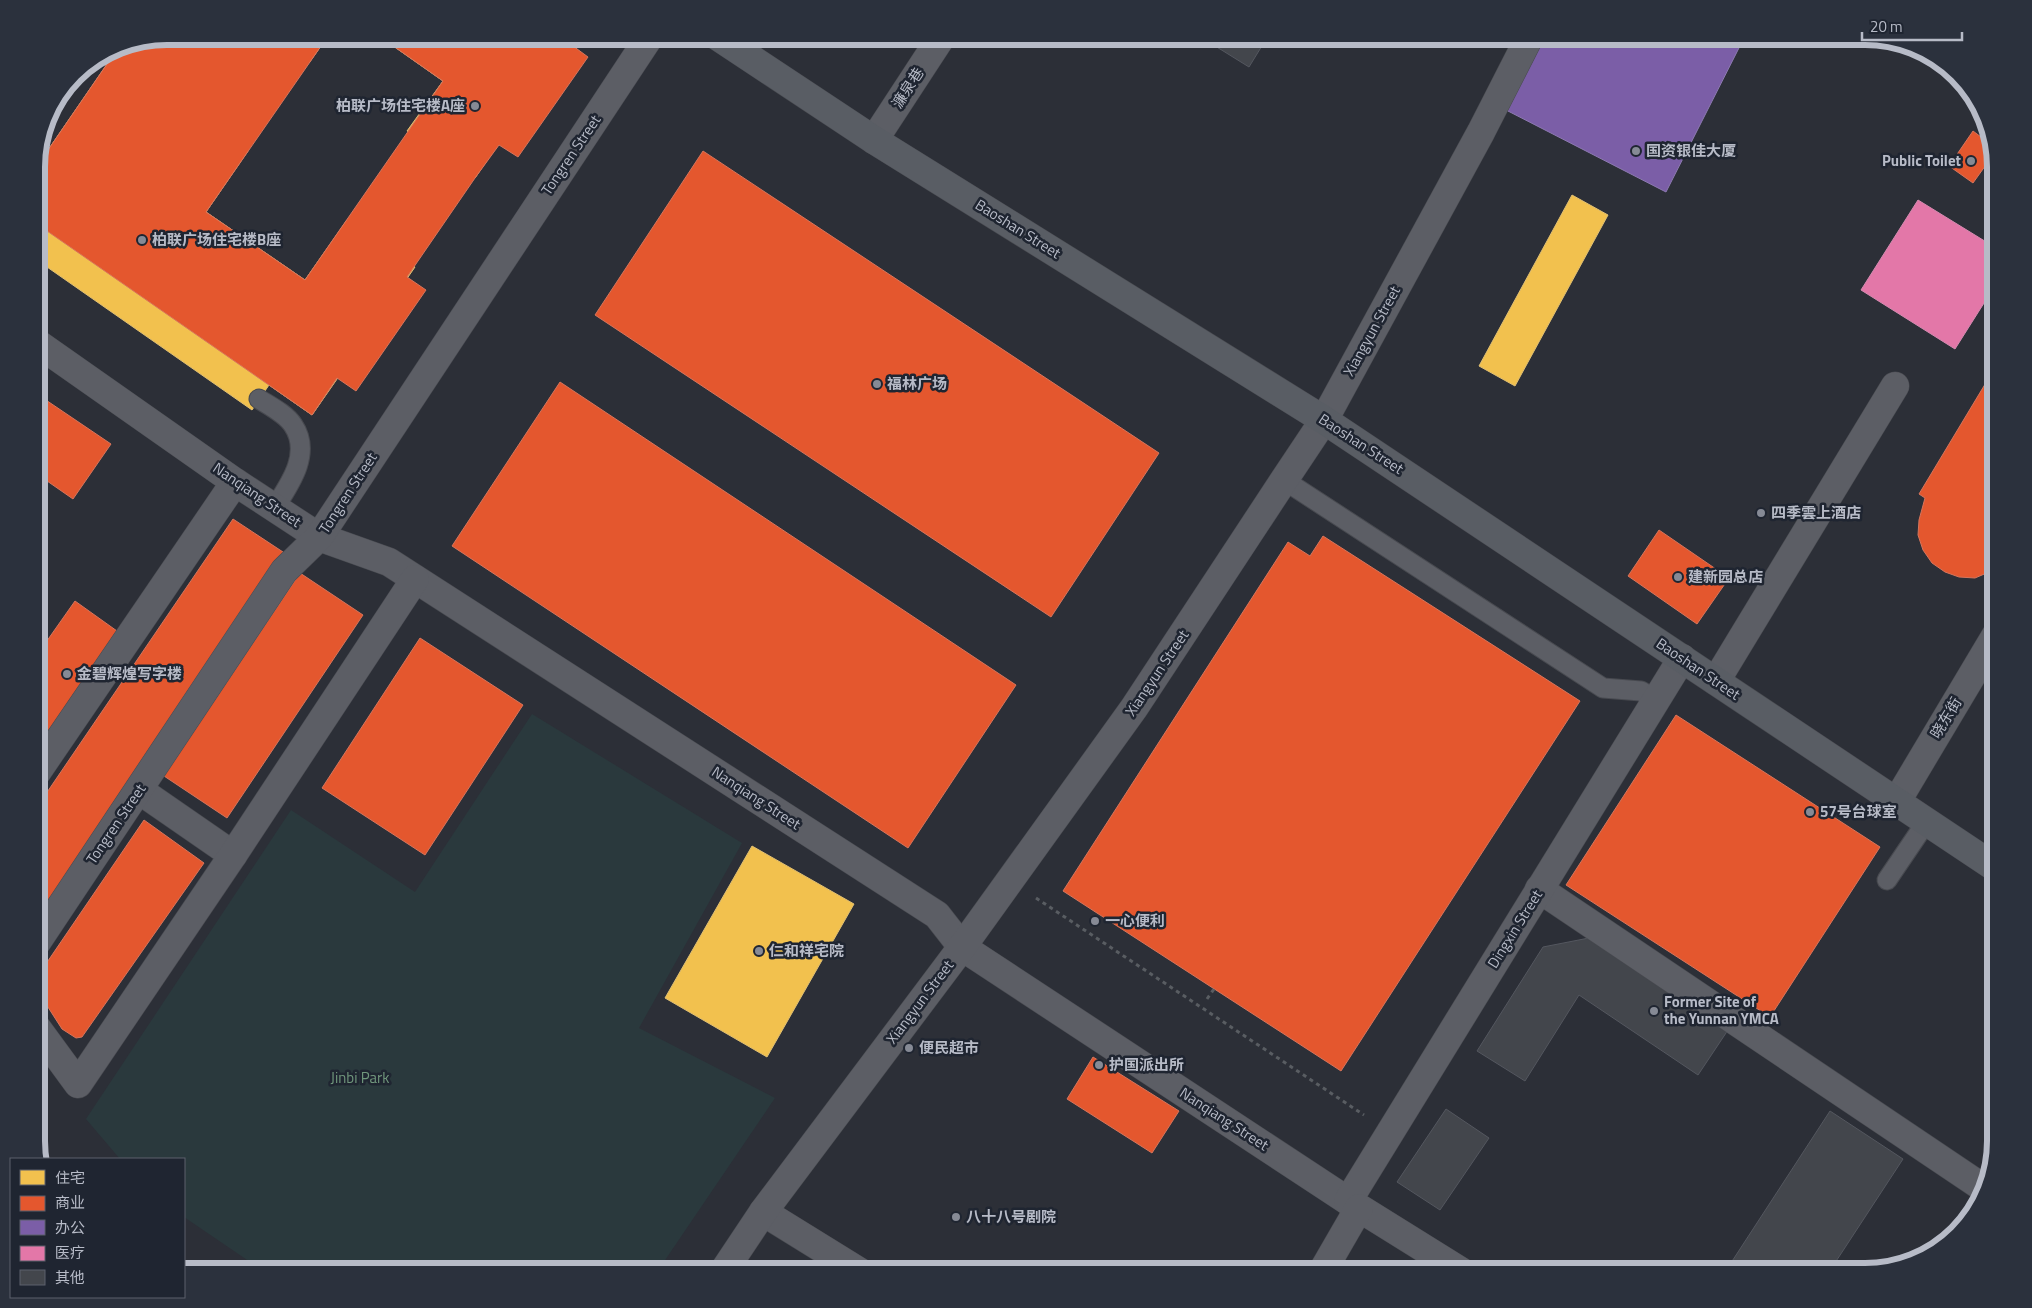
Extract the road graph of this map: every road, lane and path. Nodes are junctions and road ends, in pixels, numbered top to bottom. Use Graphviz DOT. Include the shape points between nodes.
graph roads {
  1 [pos="644,45"];
  2 [pos="731,45"];
  3 [pos="936,45"];
  4 [pos="1525,45"];
  5 [pos="874,140"];
  6 [pos="45,349"];
  7 [pos="1896,386"];
  8 [pos="259,399"];
  9 [pos="1324,420"];
  10 [pos="1284,480"];
  11 [pos="235,482"];
  12 [pos="275,507"];
  13 [pos="319,537"];
  14 [pos="415,579"];
  15 [pos="1987,650"];
  16 [pos="1682,658"];
  17 [pos="1716,681"];
  18 [pos="1656,700"];
  19 [pos="45,759"];
  20 [pos="139,790"];
  21 [pos="1897,801"];
  22 [pos="1927,822"];
  23 [pos="233,855"];
  24 [pos="1987,862"];
  25 [pos="1887,880"];
  26 [pos="1010,881"];
  27 [pos="1539,890"];
  28 [pos="45,929"];
  29 [pos="962,947"];
  30 [pos="1214,989"];
  31 [pos="1208,999"];
  32 [pos="45,1040"];
  33 [pos="1390,1132"];
  34 [pos="1979,1185"];
  35 [pos="1354,1204"];
  36 [pos="763,1212"];
  37 [pos="729,1263"];
  38 [pos="845,1263"];
  39 [pos="1326,1263"];
  40 [pos="1448,1263"];
  1 -- 13 [label="street, Tongren Street"];
  2 -- 5 [label="street, Baoshan Street"];
  3 -- 5 [label="street, 濂泉巷"];
  4 -- 9 [label="street, Xiangyun Street"];
  5 -- 9 [label="street, Baoshan Street"];
  6 -- 11 [label="street, Nanqiang Street"];
  7 -- 17 [label="street"];
  8 -- 12 [label="lane" via="293,424 298,436 297,470"];
  9 -- 10 [label="street, Xiangyun Street"];
  9 -- 16 [label="street, Baoshan Street"];
  10 -- 18 [label="lane" via="1603,688 1641,691"];
  10 -- 26 [label="street, Xiangyun Street" via="1144,695"];
  11 -- 12 [label="street, Nanqiang Street"];
  11 -- 19 [label="street"];
  12 -- 13 [label="street, Nanqiang Street"];
  13 -- 14 [label="street, Nanqiang Street" via="389,562"];
  13 -- 20 [label="street, Tongren Street" via="284,571"];
  14 -- 23 [label="street"];
  14 -- 29 [label="street, Nanqiang Street" via="937,915"];
  15 -- 21 [label="street, 晓东街"];
  16 -- 17 [label="street, Baoshan Street"];
  16 -- 18 [label="street, Dingxin Street"];
  17 -- 21 [label="street, Baoshan Street"];
  18 -- 27 [label="street, Dingxin Street"];
  20 -- 23 [label="street"];
  20 -- 28 [label="street, Tongren Street"];
  21 -- 22 [label="street, Baoshan Street"];
  22 -- 24 [label="street, Baoshan Street"];
  22 -- 25 [label="lane"];
  23 -- 32 [label="street" via="78,1084"];
  26 -- 29 [label="street, Xiangyun Street"];
  26 -- 33 [label="path"];
  27 -- 33 [label="street, Dingxin Street"];
  27 -- 34 [label="street"];
  29 -- 35 [label="street, Nanqiang Street"];
  29 -- 36 [label="street, Xiangyun Street"];
  30 -- 31 [label="path"];
  33 -- 35 [label="street, Dingxin Street"];
  35 -- 39 [label="street, Dingxin Street"];
  35 -- 40 [label="street, Nanqiang Street"];
  36 -- 37 [label="street, Xiangyun Street"];
  36 -- 38 [label="street"];
}
